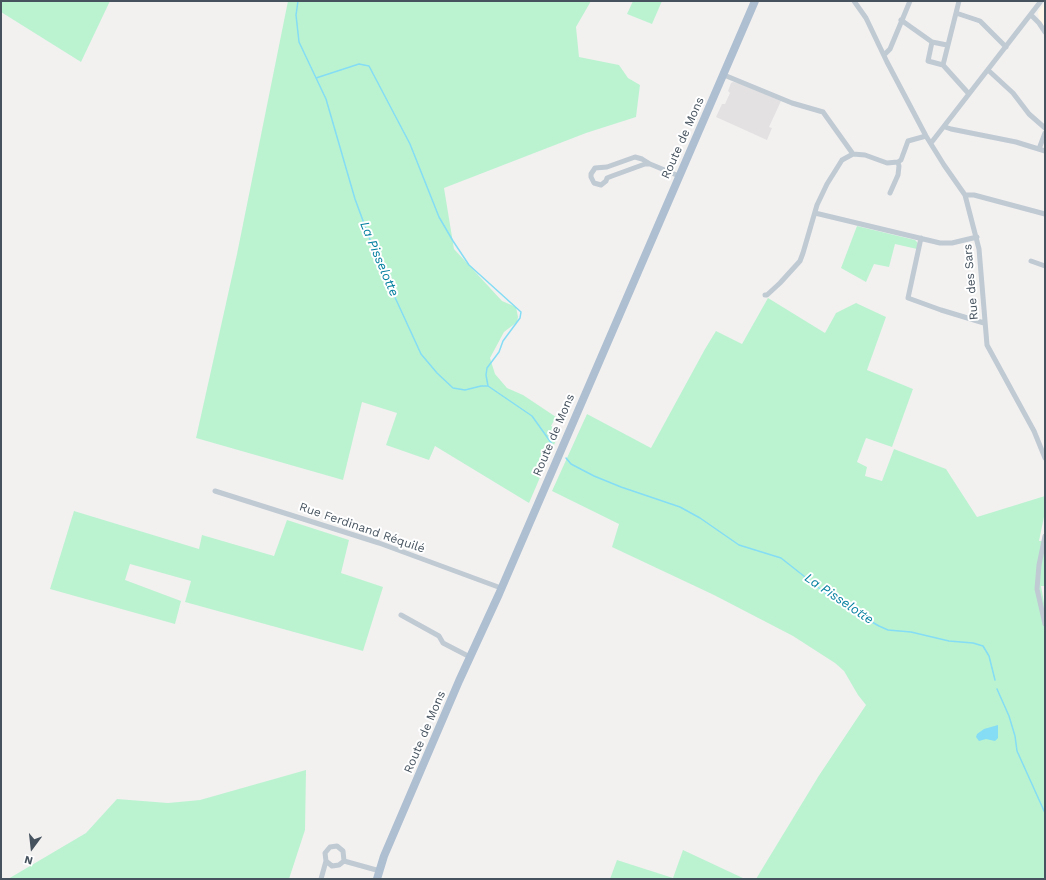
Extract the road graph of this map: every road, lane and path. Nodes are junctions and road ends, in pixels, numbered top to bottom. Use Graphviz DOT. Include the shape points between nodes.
graph roads {
  1 [pos="755,1"];
  2 [pos="854,1"];
  3 [pos="910,1"];
  4 [pos="959,1"];
  5 [pos="1042,1"];
  6 [pos="956,13"];
  7 [pos="1031,14"];
  8 [pos="901,20"];
  9 [pos="1045,32"];
  10 [pos="932,42"];
  11 [pos="947,45"];
  12 [pos="1006,47"];
  13 [pos="884,55"];
  14 [pos="943,65"];
  15 [pos="988,70"];
  16 [pos="724,75"];
  17 [pos="969,94"];
  18 [pos="944,127"];
  19 [pos="1045,128"];
  20 [pos="1045,133"];
  21 [pos="926,136"];
  22 [pos="931,143"];
  23 [pos="1039,149"];
  24 [pos="1045,151"];
  25 [pos="852,154"];
  26 [pos="898,162"];
  27 [pos="650,164"];
  28 [pos="602,168"];
  29 [pos="668,172"];
  30 [pos="680,176"];
  31 [pos="607,178"];
  32 [pos="674,188"];
  33 [pos="890,193"];
  34 [pos="965,195"];
  35 [pos="815,213"];
  36 [pos="1045,214"];
  37 [pos="977,236"];
  38 [pos="921,238"];
  39 [pos="1031,262"];
  40 [pos="1045,266"];
  41 [pos="765,295"];
  42 [pos="984,323"];
  43 [pos="1045,458"];
  44 [pos="215,491"];
  45 [pos="1045,536"];
  46 [pos="501,588"];
  47 [pos="401,615"];
  48 [pos="1045,624"];
  49 [pos="470,657"];
  50 [pos="326,861"];
  51 [pos="344,861"];
  52 [pos="378,875"];
  53 [pos="321,879"];
  1 -- 16 [label="main road, Route de Mons"];
  2 -- 13 [label="street, Rue des Sars" via="866,18"];
  3 -- 8 [label="street"];
  4 -- 6 [label="street"];
  5 -- 7 [label="street"];
  6 -- 11 [label="street"];
  6 -- 12 [label="street" via="980,21"];
  7 -- 9 [label="street"];
  7 -- 12 [label="street"];
  8 -- 10 [label="street"];
  8 -- 13 [label="street" via="890,50"];
  10 -- 11 [label="street"];
  10 -- 14 [label="street" via="928,61"];
  11 -- 14 [label="street"];
  12 -- 15 [label="street"];
  13 -- 21 [label="street, Rue des Sars"];
  14 -- 17 [label="street"];
  15 -- 17 [label="street"];
  15 -- 19 [label="street" via="1013,93 1028,114"];
  16 -- 25 [label="street" via="792,103 823,112"];
  16 -- 30 [label="main road, Route de Mons"];
  17 -- 18 [label="street"];
  18 -- 22 [label="street"];
  18 -- 23 [label="street"];
  20 -- 23 [label="street"];
  21 -- 22 [label="street, Rue des Sars"];
  21 -- 26 [label="street" via="908,141"];
  22 -- 34 [label="street, Rue des Sars"];
  23 -- 24 [label="street"];
  25 -- 26 [label="street" via="865,155 887,163"];
  25 -- 35 [label="street" via="838,165"];
  26 -- 33 [label="street" via="898,175"];
  27 -- 28 [label="street" via="642,158 635,157"];
  27 -- 29 [label="street"];
  27 -- 31 [label="street"];
  28 -- 31 [label="street" via="607,172"];
  28 -- 31 [label="street" via="595,168 591,174 592,180 601,185"];
  29 -- 30 [label="street"];
  29 -- 32 [label="street"];
  30 -- 32 [label="main road, Route de Mons"];
  32 -- 46 [label="main road, Route de Mons"];
  34 -- 36 [label="street" via="974,195"];
  34 -- 37 [label="street, Rue des Sars"];
  35 -- 38 [label="street"];
  35 -- 41 [label="street" via="800,261 780,284"];
  37 -- 38 [label="street" via="952,243"];
  37 -- 42 [label="street, Rue des Sars"];
  38 -- 42 [label="street" via="908,298"];
  39 -- 40 [label="street"];
  42 -- 43 [label="street, Rue des Sars" via="990,353 1034,431"];
  44 -- 46 [label="street, Rue Ferdinand Réquilé" via="379,543"];
  45 -- 48 [label="street" via="1037,589"];
  46 -- 49 [label="main road, Route de Mons"];
  47 -- 49 [label="street" via="439,636 443,643"];
  49 -- 52 [label="main road, Route de Mons"];
  50 -- 51 [label="street" via="332,866"];
  50 -- 51 [label="street" via="325,853 330,847 337,846 343,851"];
  50 -- 53 [label="street"];
  51 -- 52 [label="street"];
}
